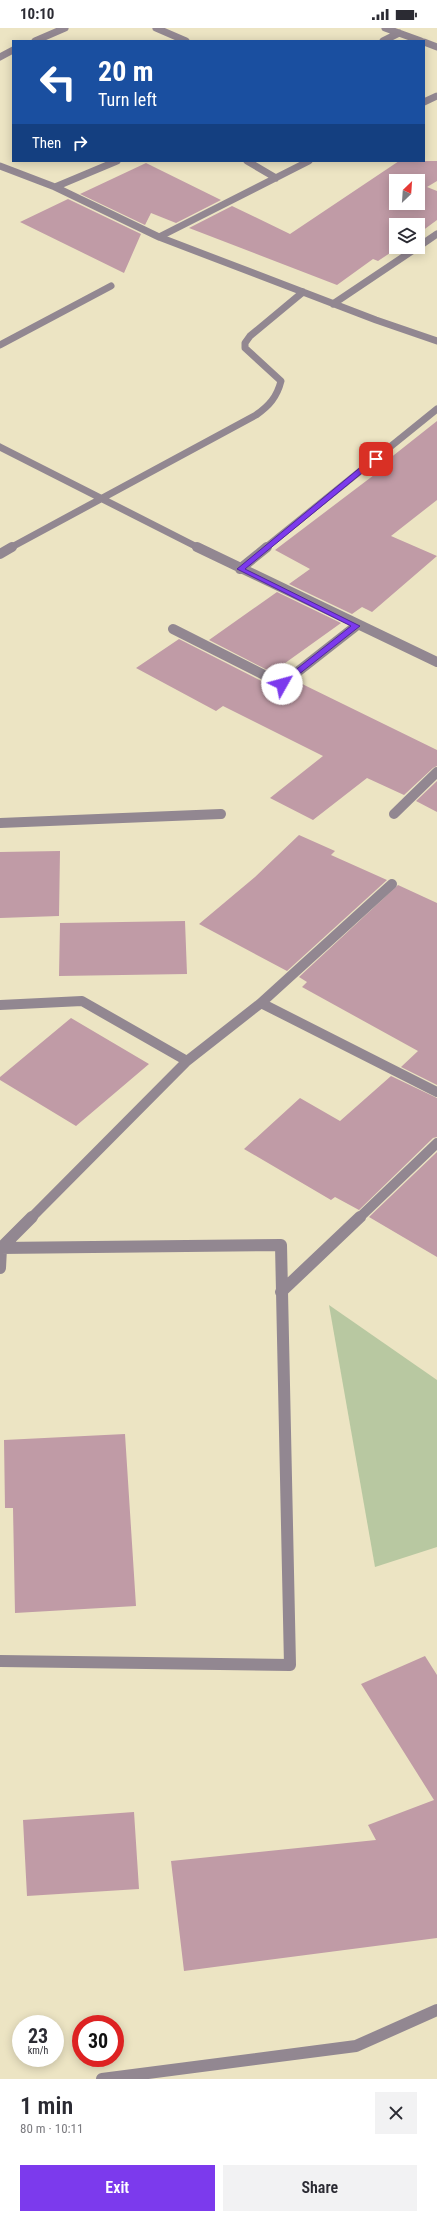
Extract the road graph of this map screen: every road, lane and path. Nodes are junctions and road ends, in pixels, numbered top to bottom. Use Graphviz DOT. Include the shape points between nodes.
graph roads {
  1 [pos="65,28"];
  2 [pos="156,28"];
  3 [pos="385,28"];
  4 [pos="399,33"];
  5 [pos="37,40"];
  6 [pos="184,40"];
  7 [pos="385,40"];
  8 [pos="418,40"];
  9 [pos="425,42"];
  10 [pos="437,47"];
  11 [pos="11,53"];
  12 [pos="0,57"];
  13 [pos="437,96"];
  14 [pos="425,102"];
  15 [pos="115,162"];
  16 [pos="249,162"];
  17 [pos="307,162"];
  18 [pos="0,166"];
  19 [pos="276,178"];
  20 [pos="56,187"];
  21 [pos="437,234"];
  22 [pos="159,237"];
  23 [pos="425,242"];
  24 [pos="408,254"];
  25 [pos="111,286"];
  26 [pos="303,292"];
  27 [pos="333,304"];
  28 [pos="437,341"];
  29 [pos="0,345"];
  30 [pos="437,409"];
  31 [pos="0,447"];
  32 [pos="102,500"];
  33 [pos="0,554"];
  34 [pos="240,569"];
  35 [pos="356,626"];
  36 [pos="173,629"];
  37 [pos="437,662"];
  38 [pos="437,772"];
  39 [pos="221,814"];
  40 [pos="394,814"];
  41 [pos="0,824"];
  42 [pos="392,884"];
  43 [pos="261,1003"];
  44 [pos="0,1005"];
  45 [pos="187,1061"];
  46 [pos="437,1092"];
  47 [pos="437,1143"];
  48 [pos="1,1248"];
  49 [pos="0,1268"];
  50 [pos="281,1292"];
  51 [pos="0,1661"];
  52 [pos="437,2010"];
  53 [pos="102,2079"];
  1 -- 5 [label="street"];
  2 -- 6 [label="street"];
  3 -- 4 [label="street"];
  4 -- 7 [label="street"];
  4 -- 8 [label="street"];
  9 -- 10 [label="street"];
  11 -- 12 [label="street"];
  13 -- 14 [label="street"];
  15 -- 20 [label="street"];
  16 -- 19 [label="street"];
  17 -- 19 [label="street"];
  18 -- 20 [label="street"];
  19 -- 22 [label="street"];
  20 -- 22 [label="street"];
  21 -- 23 [label="street"];
  22 -- 26 [label="street"];
  24 -- 27 [label="street"];
  25 -- 29 [label="street"];
  26 -- 27 [label="street"];
  26 -- 32 [label="street" via="245,343 245,348 281,381 274,402 256,415"];
  27 -- 28 [label="street"];
  30 -- 34 [label="street"];
  31 -- 32 [label="street"];
  32 -- 33 [label="street"];
  32 -- 34 [label="street"];
  34 -- 35 [label="street"];
  35 -- 36 [label="street" via="282,684"];
  35 -- 37 [label="street"];
  38 -- 40 [label="street"];
  39 -- 41 [label="street"];
  42 -- 43 [label="street"];
  43 -- 45 [label="street"];
  43 -- 46 [label="street"];
  44 -- 45 [label="street" via="82,1001"];
  45 -- 48 [label="street"];
  47 -- 50 [label="street"];
  48 -- 49 [label="street"];
  48 -- 50 [label="street" via="281,1246"];
  50 -- 51 [label="street" via="290,1665"];
  52 -- 53 [label="street" via="356,2046"];
}
